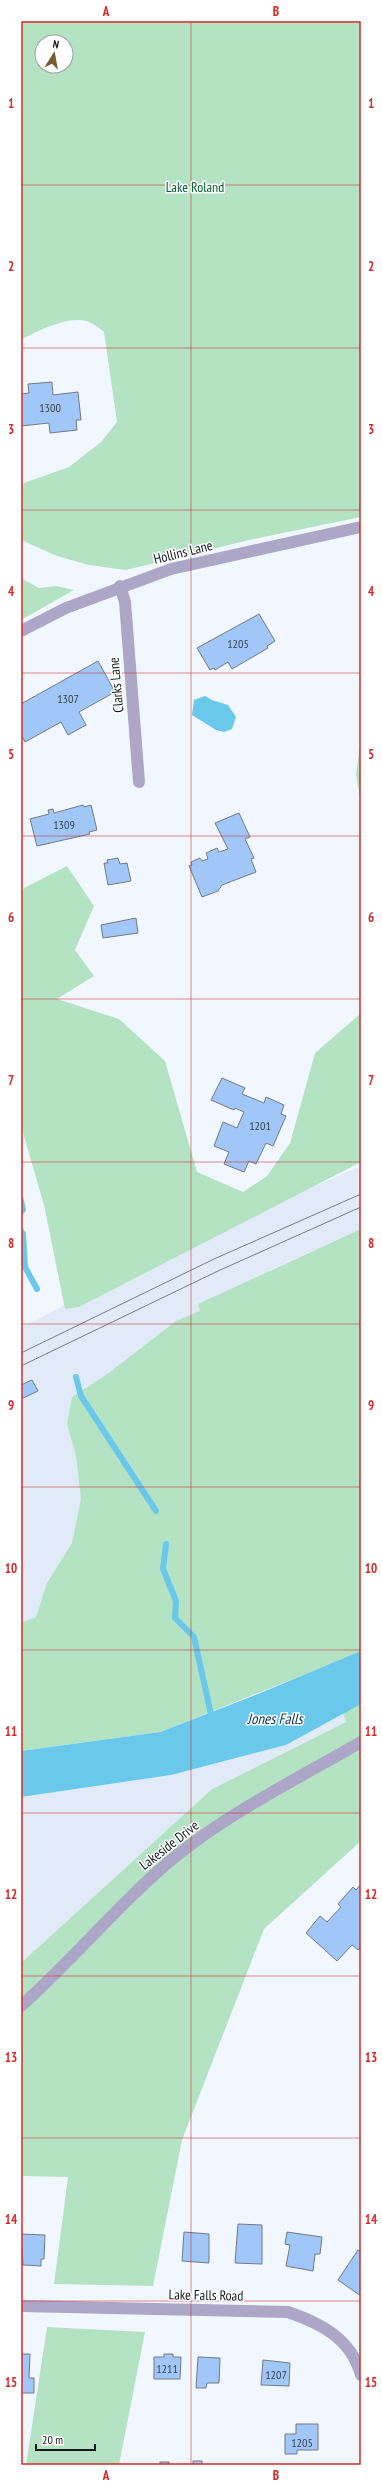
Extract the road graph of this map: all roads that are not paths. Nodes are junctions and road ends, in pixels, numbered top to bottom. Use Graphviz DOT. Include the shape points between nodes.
graph roads {
  1 [pos="361,527"];
  2 [pos="120,586"];
  3 [pos="21,631"];
  4 [pos="139,782"];
  5 [pos="361,1742"];
  6 [pos="21,2006"];
  7 [pos="21,2306"];
  8 [pos="361,2375"];
  1 -- 2 [label="street, Hollins Lane" via="171,569"];
  2 -- 3 [label="street, Hollins Lane" via="66,608"];
  2 -- 4 [label="street, Clarks Lane" via="125,602"];
  5 -- 6 [label="street, Lakeside Drive" via="251,1805 177,1855 132,1893"];
  7 -- 8 [label="street, Lake Falls Road" via="288,2312 314,2320 334,2333 348,2347"];
}
